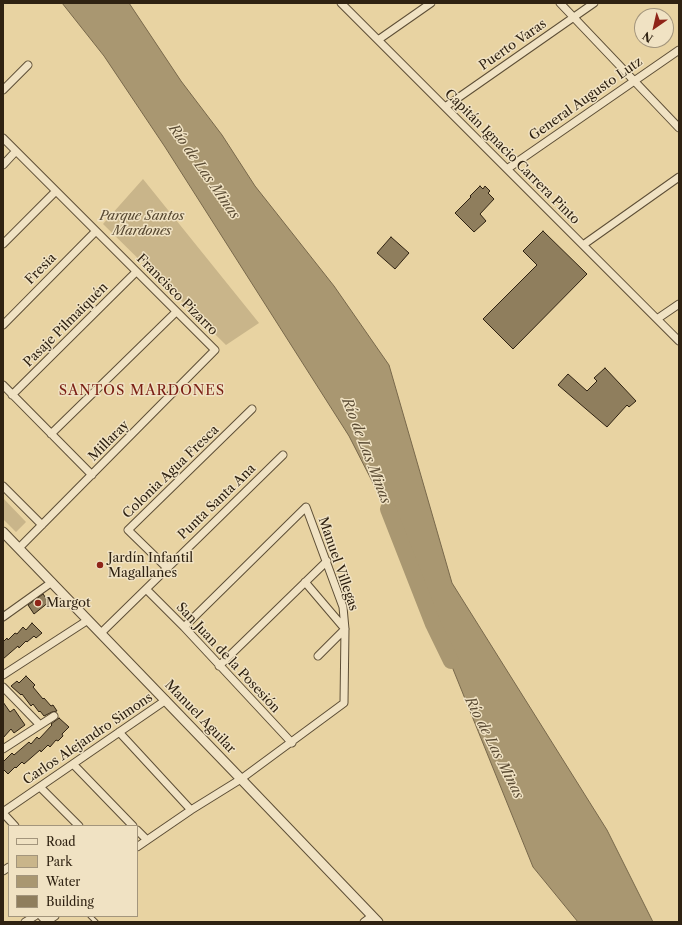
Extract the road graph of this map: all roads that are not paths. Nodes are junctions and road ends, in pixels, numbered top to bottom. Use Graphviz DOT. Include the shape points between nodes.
graph roads {
  1 [pos="341,3"];
  2 [pos="431,3"];
  3 [pos="560,3"];
  4 [pos="594,3"];
  5 [pos="573,17"];
  6 [pos="378,40"];
  7 [pos="679,50"];
  8 [pos="28,65"];
  9 [pos="634,81"];
  10 [pos="3,90"];
  11 [pos="445,107"];
  12 [pos="679,128"];
  13 [pos="3,138"];
  14 [pos="16,152"];
  15 [pos="3,165"];
  16 [pos="507,169"];
  17 [pos="679,177"];
  18 [pos="56,191"];
  19 [pos="96,231"];
  20 [pos="3,244"];
  21 [pos="583,245"];
  22 [pos="136,272"];
  23 [pos="679,304"];
  24 [pos="176,312"];
  25 [pos="657,319"];
  26 [pos="3,325"];
  27 [pos="679,341"];
  28 [pos="215,350"];
  29 [pos="3,386"];
  30 [pos="12,395"];
  31 [pos="252,409"];
  32 [pos="51,434"];
  33 [pos="282,455"];
  34 [pos="92,475"];
  35 [pos="3,486"];
  36 [pos="42,525"];
  37 [pos="3,532"];
  38 [pos="19,548"];
  39 [pos="327,561"];
  40 [pos="167,568"];
  41 [pos="52,582"];
  42 [pos="305,582"];
  43 [pos="146,589"];
  44 [pos="3,617"];
  45 [pos="88,620"];
  46 [pos="184,627"];
  47 [pos="345,629"];
  48 [pos="101,633"];
  49 [pos="318,656"];
  50 [pos="219,666"];
  51 [pos="3,675"];
  52 [pos="3,687"];
  53 [pos="166,700"];
  54 [pos="54,716"];
  55 [pos="40,725"];
  56 [pos="119,732"];
  57 [pos="292,743"];
  58 [pos="3,749"];
  59 [pos="73,764"];
  60 [pos="242,779"];
  61 [pos="40,787"];
  62 [pos="191,810"];
  63 [pos="3,813"];
  64 [pos="14,825"];
  65 [pos="78,825"];
  66 [pos="132,825"];
  67 [pos="138,831"];
  68 [pos="147,840"];
  69 [pos="138,846"];
  70 [pos="375,919"];
  71 [pos="364,922"];
  1 -- 6 [label="street, Capitán Ignacio Carrera Pinto"];
  2 -- 6 [label="street"];
  3 -- 5 [label="street"];
  4 -- 5 [label="street, Puerto Varas"];
  5 -- 9 [label="street"];
  5 -- 11 [label="street, Puerto Varas"];
  6 -- 11 [label="street, Capitán Ignacio Carrera Pinto"];
  7 -- 9 [label="street, General Augusto Lutz"];
  8 -- 10 [label="street"];
  9 -- 12 [label="street"];
  9 -- 16 [label="street, General Augusto Lutz"];
  11 -- 16 [label="street, Capitán Ignacio Carrera Pinto"];
  13 -- 14 [label="street, Francisco Pizarro"];
  14 -- 15 [label="street"];
  14 -- 18 [label="street, Francisco Pizarro"];
  16 -- 21 [label="street, Capitán Ignacio Carrera Pinto"];
  17 -- 21 [label="street"];
  18 -- 19 [label="street, Francisco Pizarro"];
  18 -- 20 [label="street"];
  19 -- 22 [label="street, Francisco Pizarro"];
  19 -- 26 [label="street, Fresia"];
  21 -- 25 [label="street, Capitán Ignacio Carrera Pinto"];
  22 -- 24 [label="street, Francisco Pizarro"];
  22 -- 30 [label="street, Pasaje Pilmaiquén"];
  23 -- 25 [label="street"];
  24 -- 28 [label="street, Francisco Pizarro"];
  24 -- 32 [label="street"];
  25 -- 27 [label="street, Capitán Ignacio Carrera Pinto"];
  28 -- 34 [label="street, Millaray"];
  29 -- 30 [label="street"];
  30 -- 32 [label="street"];
  31 -- 40 [label="street, Colonia Agua Fresca" via="128,530"];
  32 -- 34 [label="street"];
  33 -- 40 [label="street, Punta Santa Ana"];
  34 -- 36 [label="street, Millaray"];
  35 -- 36 [label="street"];
  36 -- 38 [label="street, Millaray"];
  37 -- 38 [label="street, Manuel Aguilar"];
  38 -- 41 [label="street, Manuel Aguilar"];
  39 -- 42 [label="street"];
  39 -- 46 [label="street, Manuel Villegas" via="306,507"];
  39 -- 47 [label="street, Manuel Villegas" via="343,607"];
  40 -- 43 [label="street, Punta Santa Ana"];
  41 -- 44 [label="street"];
  41 -- 45 [label="street, Manuel Aguilar"];
  42 -- 47 [label="street, Manuel Villegas"];
  42 -- 50 [label="street"];
  43 -- 46 [label="street, San Juan de la Posesión"];
  43 -- 48 [label="street, Punta Santa Ana"];
  45 -- 48 [label="street, Manuel Aguilar"];
  45 -- 51 [label="street"];
  46 -- 50 [label="street, San Juan de la Posesión"];
  47 -- 49 [label="street, Manuel Villegas"];
  47 -- 57 [label="street, Manuel Villegas" via="344,703"];
  48 -- 53 [label="street, Manuel Aguilar"];
  50 -- 57 [label="street, San Juan de la Posesión"];
  52 -- 55 [label="street"];
  53 -- 56 [label="street, Carlos Alejandro Simons"];
  53 -- 60 [label="street, Manuel Aguilar"];
  54 -- 55 [label="street"];
  55 -- 58 [label="street"];
  56 -- 59 [label="street, Carlos Alejandro Simons"];
  56 -- 62 [label="street"];
  57 -- 60 [label="street"];
  59 -- 61 [label="street, Carlos Alejandro Simons"];
  59 -- 66 [label="street"];
  60 -- 62 [label="street"];
  60 -- 70 [label="street, Manuel Aguilar"];
  61 -- 63 [label="street, Carlos Alejandro Simons"];
  61 -- 65 [label="street"];
  62 -- 68 [label="street"];
  63 -- 64 [label="street"];
  67 -- 68 [label="street"];
  68 -- 69 [label="street"];
  70 -- 71 [label="street"];
}
